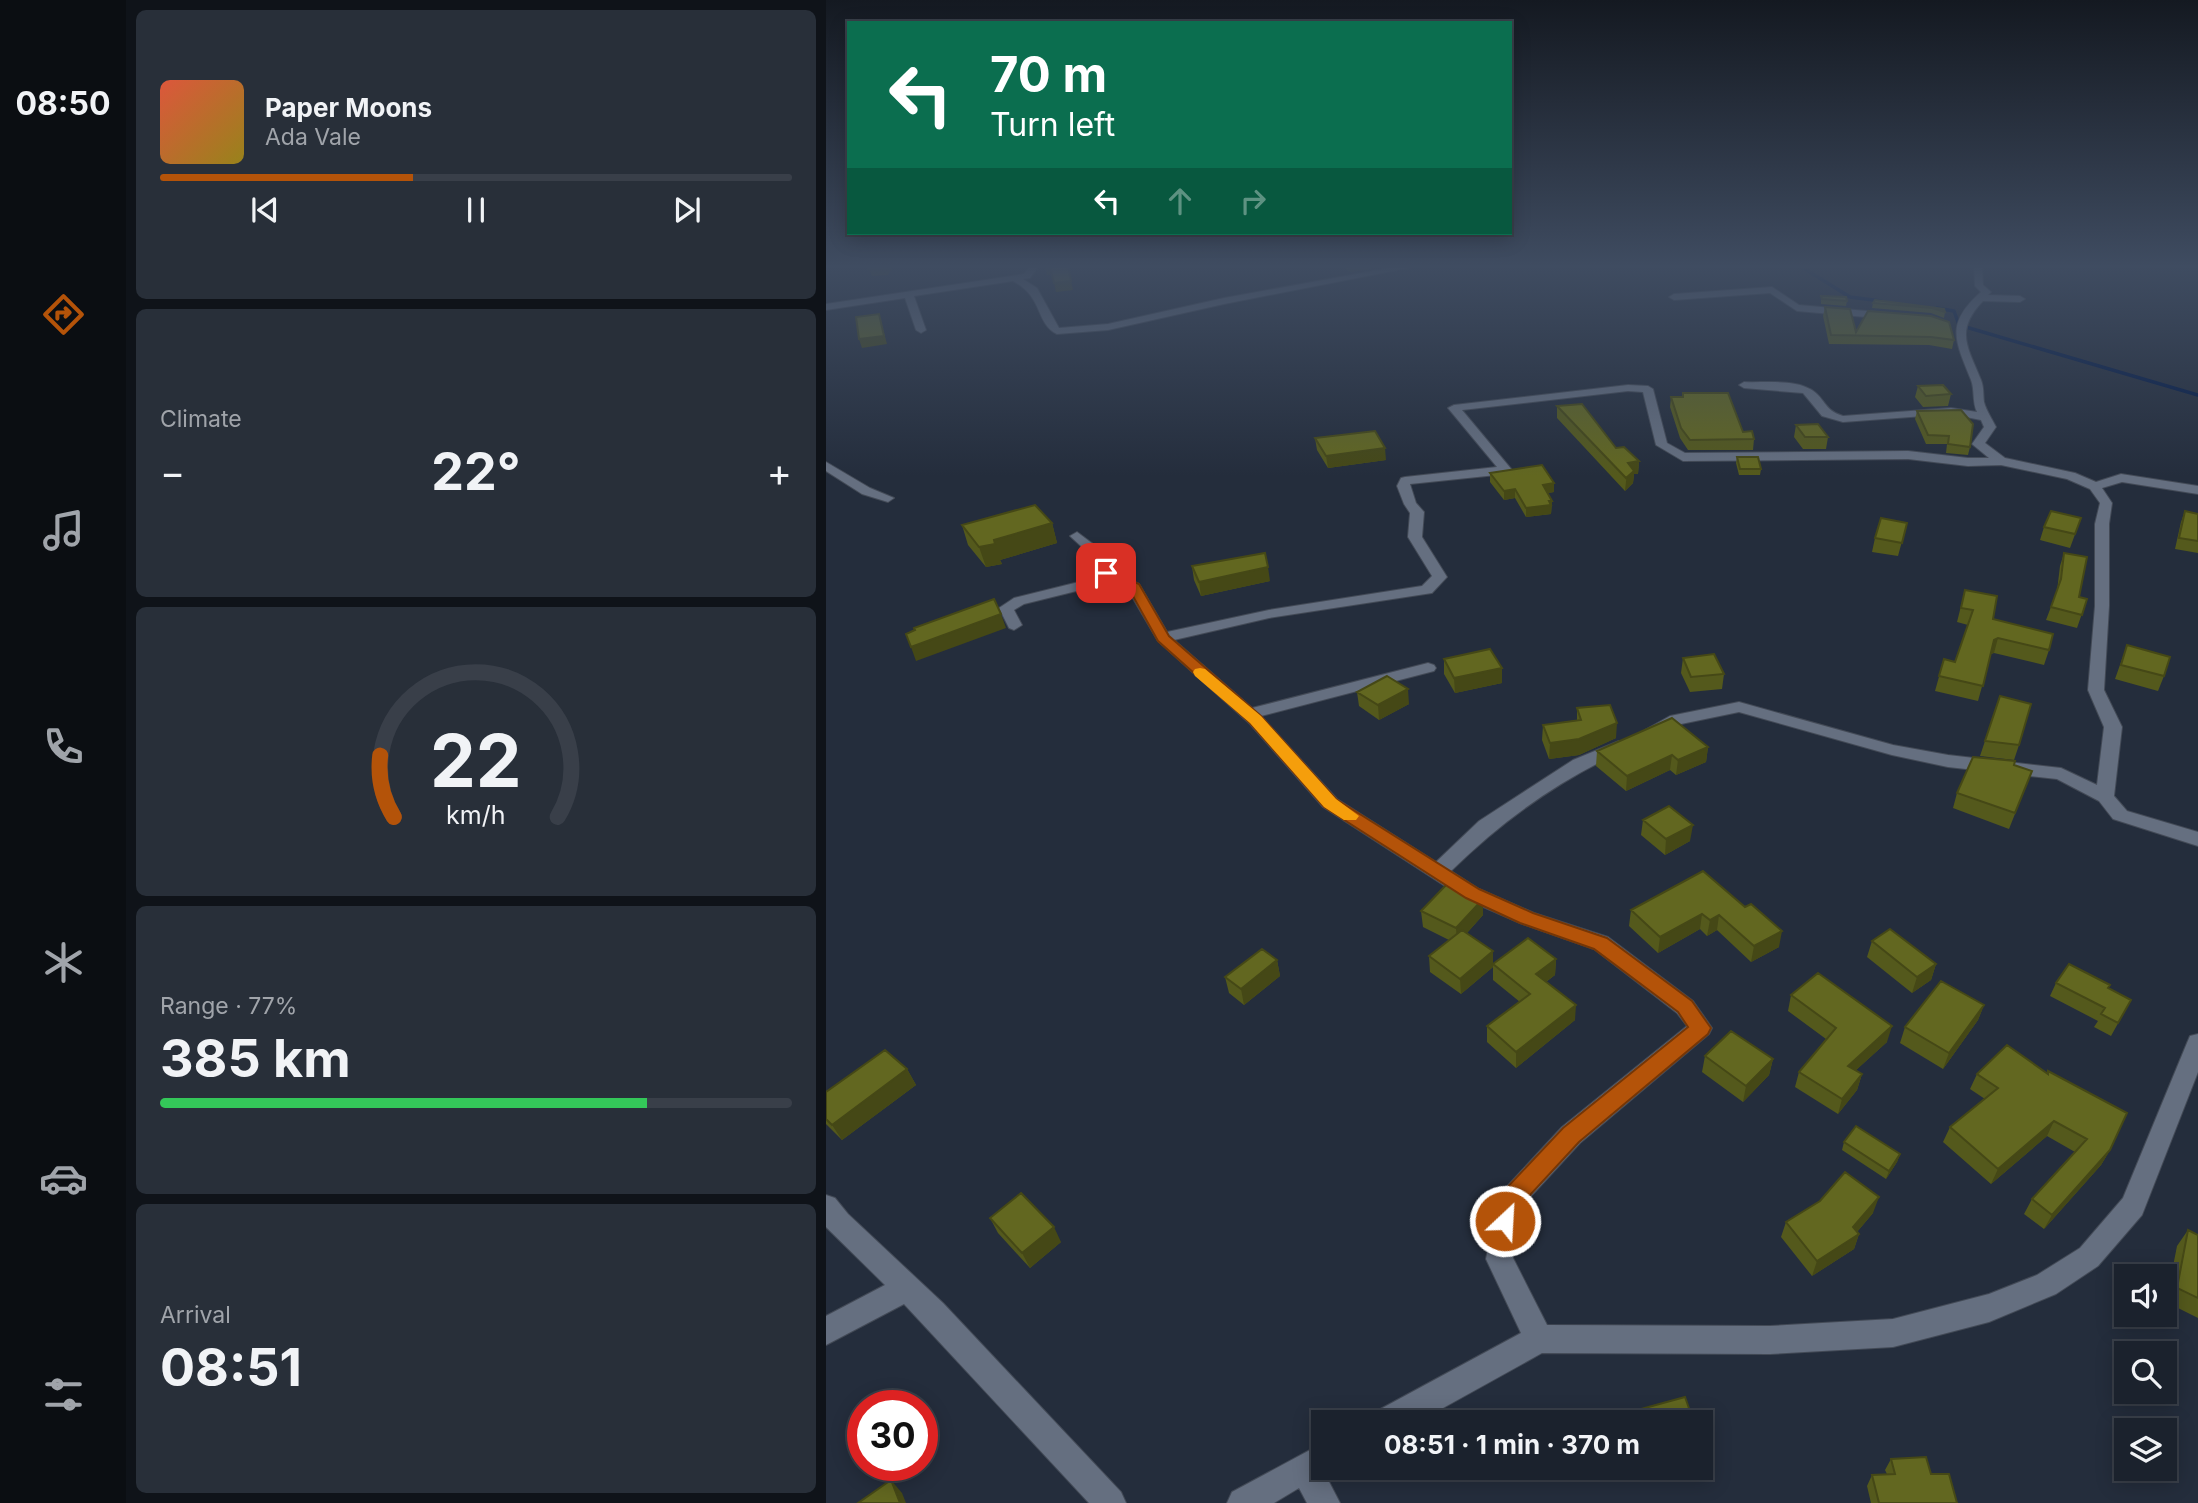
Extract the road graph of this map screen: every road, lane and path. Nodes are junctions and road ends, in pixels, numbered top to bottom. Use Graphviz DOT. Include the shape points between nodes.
graph roads {
  1 [pos="1959,336"];
  2 [pos="1744,385"];
  3 [pos="1985,417"];
  4 [pos="2000,461"];
  5 [pos="826,466"];
  6 [pos="2095,486"];
  7 [pos="2198,490"];
  8 [pos="888,498"];
  9 [pos="1077,536"];
  10 [pos="1106,573"];
  11 [pos="1014,625"];
  12 [pos="1163,638"];
  13 [pos="1429,668"];
  14 [pos="1248,714"];
  15 [pos="2105,797"];
  16 [pos="2198,839"];
  17 [pos="1439,871"];
  18 [pos="2198,1043"];
  19 [pos="826,1207"];
  20 [pos="907,1288"];
  21 [pos="826,1331"];
  22 [pos="1539,1339"];
  23 [pos="1410,1410"];
  24 [pos="1311,1465"];
  25 [pos="1318,1480"];
  26 [pos="1110,1503"];
  27 [pos="1243,1503"];
  28 [pos="1324,1503"];
  1 -- 3 [label="street"];
  2 -- 3 [label="street" via="1807,391 1826,414 1843,419 1951,411"];
  3 -- 4 [label="street" via="1990,427 1978,444"];
  4 -- 6 [label="street" via="2071,476"];
  4 -- 12 [label="street" via="1908,455 1683,457 1662,446 1648,389 1454,408 1506,470 1405,481 1403,486 1417,512 1415,537 1440,577 1427,590 1269,614"];
  5 -- 8 [label="street" via="866,491"];
  6 -- 7 [label="street" via="2120,478"];
  6 -- 15 [label="street" via="2106,503 2096,690 2113,727"];
  9 -- 10 [label="street" via="1100,556"];
  10 -- 11 [label="street" via="1107,580 1006,608"];
  10 -- 12 [label="street" via="1134,587"];
  12 -- 14 [label="street"];
  13 -- 14 [label="street"];
  14 -- 17 [label="street" via="1330,803"];
  15 -- 16 [label="street" via="2120,816"];
  15 -- 17 [label="street" via="2061,774 1892,750 1739,707 1676,720 1579,764 1486,826"];
  17 -- 22 [label="street" via="1494,904 1601,943 1685,1007 1701,1028 1571,1135 1508,1203 1499,1259"];
  18 -- 22 [label="street" via="2133,1206 2089,1257 2046,1286 1989,1308 1893,1333 1770,1340"];
  19 -- 20 [label="street"];
  20 -- 21 [label="street"];
  20 -- 26 [label="street"];
  22 -- 23 [label="street"];
  24 -- 27 [label="street"];
  25 -- 28 [label="street"];
}
